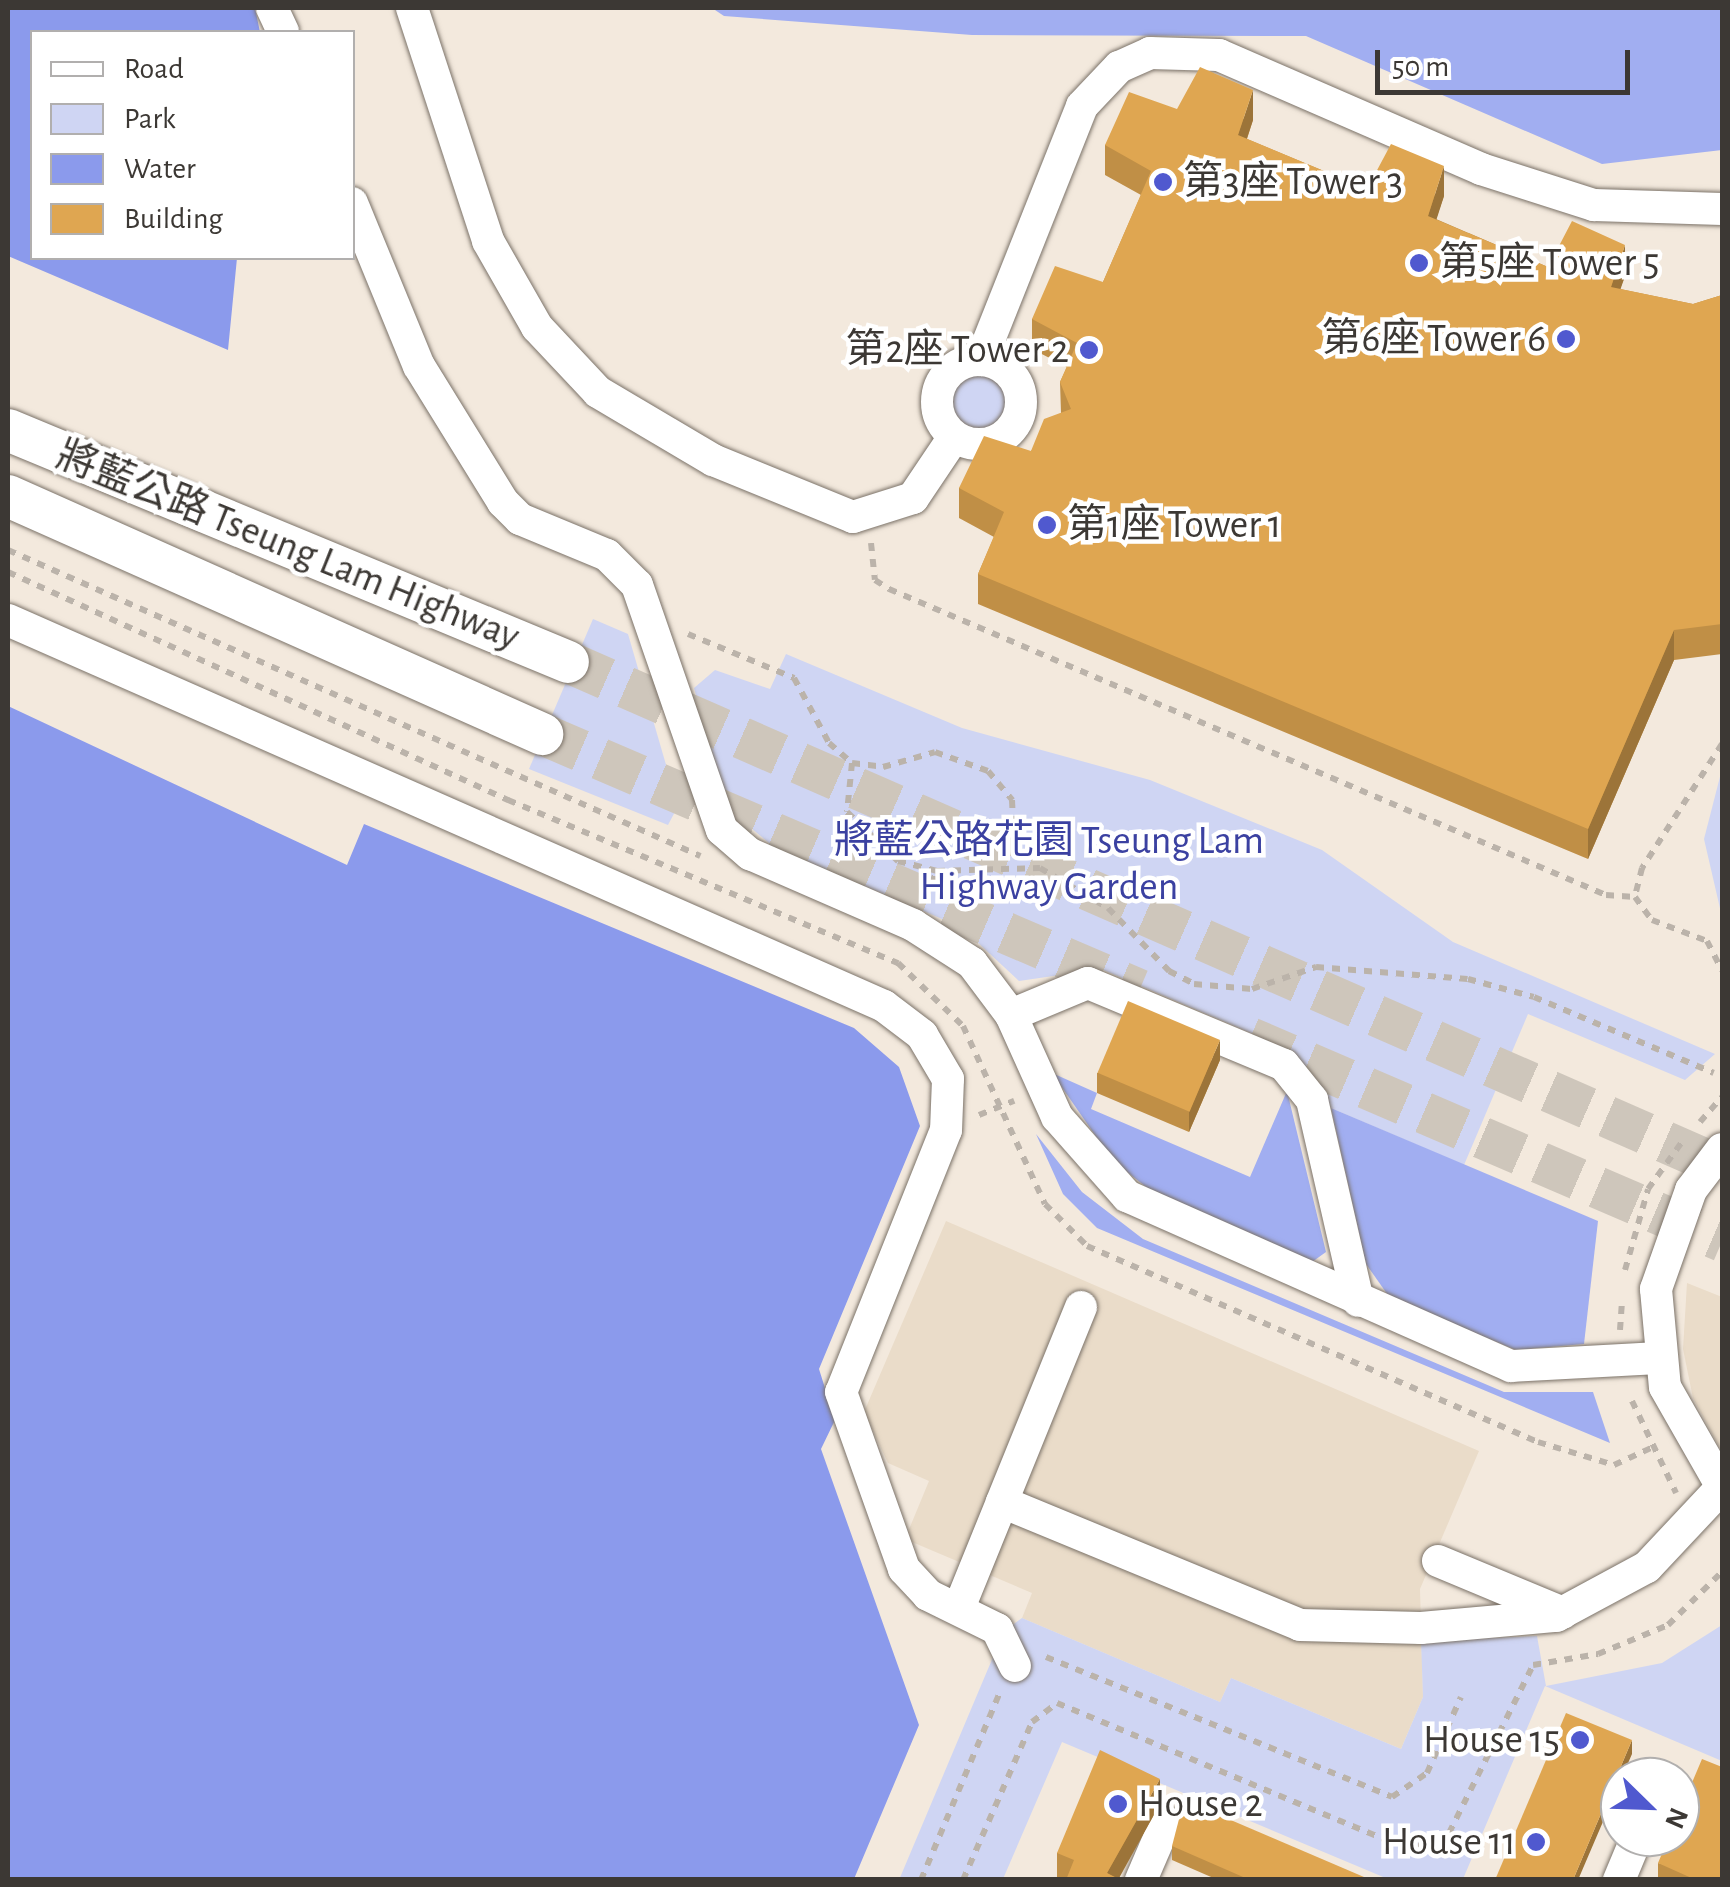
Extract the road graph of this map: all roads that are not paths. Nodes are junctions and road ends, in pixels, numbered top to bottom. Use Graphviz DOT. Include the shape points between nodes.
graph roads {
  1 [pos="412,8"];
  2 [pos="1722,209"];
  3 [pos="355,210"];
  4 [pos="981,360"];
  5 [pos="1018,417"];
  6 [pos="8,430"];
  7 [pos="1053,431"];
  8 [pos="954,437"];
  9 [pos="8,496"];
  10 [pos="8,620"];
  11 [pos="568,662"];
  12 [pos="542,734"];
  13 [pos="1011,1016"];
  14 [pos="1722,1149"];
  15 [pos="1358,1302"];
  16 [pos="1081,1307"];
  17 [pos="1661,1358"];
  18 [pos="1722,1487"];
  19 [pos="1002,1502"];
  20 [pos="1438,1561"];
  21 [pos="959,1608"];
  22 [pos="1563,1613"];
  23 [pos="1015,1666"];
  24 [pos="1166,1822"];
  25 [pos="1141,1880"];
  1 -- 8 [label="street" via="488,240 556,350 666,436 853,517 913,498"];
  2 -- 4 [label="street" via="1594,205 1526,187 1220,56 1150,53 1118,66 1082,106"];
  3 -- 13 [label="street" via="419,366 503,502 623,568 651,618 722,830 767,862 936,936 986,979"];
  4 -- 5 [label="street" via="1015,380"];
  4 -- 8 [label="street" via="955,367 940,388 939,415"];
  5 -- 7 [label="street"];
  5 -- 8 [label="street" via="992,442"];
  6 -- 11 [label="main road, 將藍公路 Tseung Lam Highway"];
  9 -- 12 [label="main road, 將藍公路 Tseung Lam Highway"];
  10 -- 21 [label="street" via="884,1006 937,1055 952,1102 946,1130 840,1384 904,1569"];
  13 -- 15 [label="street" via="1056,1118 1127,1196"];
  13 -- 15 [label="street" via="1088,983 1284,1065 1312,1100"];
  14 -- 17 [label="street" via="1666,1245 1656,1288"];
  15 -- 17 [label="street" via="1511,1366"];
  16 -- 19 [label="street"];
  17 -- 18 [label="street" via="1680,1424"];
  18 -- 22 [label="street" via="1647,1567"];
  19 -- 21 [label="street"];
  19 -- 22 [label="street" via="1300,1625 1421,1628"];
  20 -- 22 [label="street"];
  21 -- 23 [label="street" via="997,1628"];
  24 -- 25 [label="street"];
}
